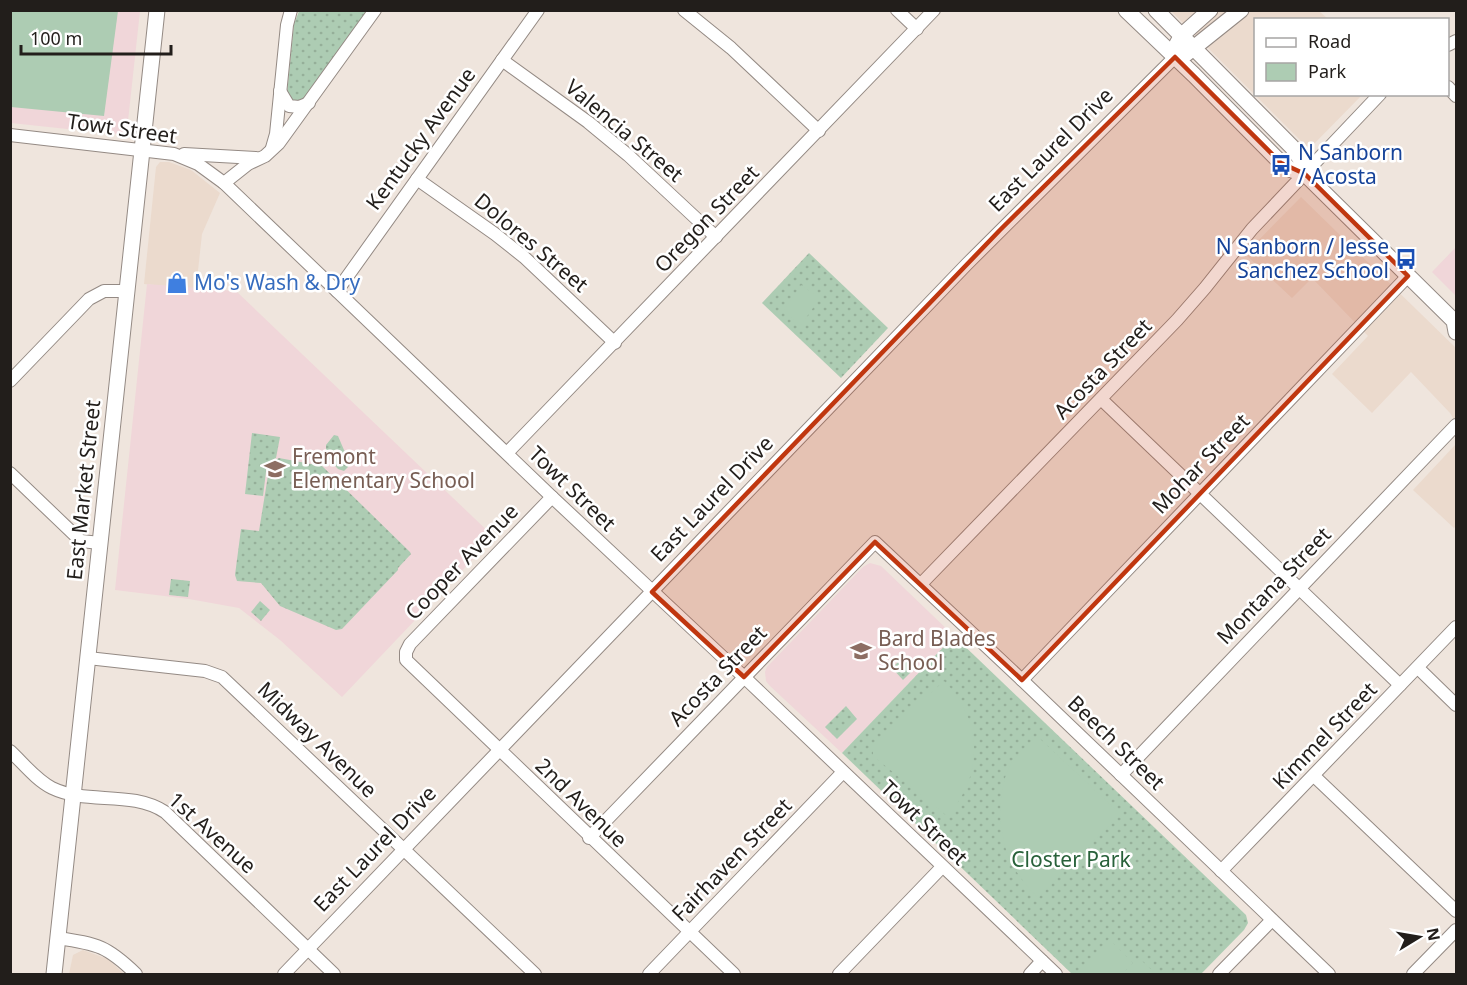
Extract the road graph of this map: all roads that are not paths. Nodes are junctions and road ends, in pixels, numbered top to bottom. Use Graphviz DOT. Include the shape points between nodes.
graph roads {
  1 [pos="157,10"];
  2 [pos="291,10"];
  3 [pos="375,10"];
  4 [pos="538,10"];
  5 [pos="684,10"];
  6 [pos="897,10"];
  7 [pos="934,10"];
  8 [pos="1126,10"];
  9 [pos="1156,10"];
  10 [pos="1210,10"];
  11 [pos="1241,10"];
  12 [pos="917,29"];
  13 [pos="1182,35"];
  14 [pos="1195,49"];
  15 [pos="1175,57"];
  16 [pos="502,60"];
  17 [pos="280,90"];
  18 [pos="1378,96"];
  19 [pos="309,103"];
  20 [pos="819,131"];
  21 [pos="10,135"];
  22 [pos="142,150"];
  23 [pos="270,150"];
  24 [pos="164,152"];
  25 [pos="258,159"];
  26 [pos="1305,174"];
  27 [pos="417,179"];
  28 [pos="224,183"];
  29 [pos="716,237"];
  30 [pos="1407,276"];
  31 [pos="127,291"];
  32 [pos="337,291"];
  33 [pos="1456,325"];
  34 [pos="615,343"];
  35 [pos="10,381"];
  36 [pos="1101,399"];
  37 [pos="1456,425"];
  38 [pos="507,453"];
  39 [pos="10,473"];
  40 [pos="1200,493"];
  41 [pos="552,497"];
  42 [pos="875,542"];
  43 [pos="100,543"];
  44 [pos="921,585"];
  45 [pos="1298,589"];
  46 [pos="652,592"];
  47 [pos="1456,627"];
  48 [pos="405,657"];
  49 [pos="88,658"];
  50 [pos="1418,668"];
  51 [pos="744,677"];
  52 [pos="1022,680"];
  53 [pos="1400,685"];
  54 [pos="1456,705"];
  55 [pos="10,751"];
  56 [pos="499,751"];
  57 [pos="843,772"];
  58 [pos="1121,775"];
  59 [pos="1314,776"];
  60 [pos="73,794"];
  61 [pos="589,838"];
  62 [pos="404,850"];
  63 [pos="942,867"];
  64 [pos="1221,871"];
  65 [pos="1456,911"];
  66 [pos="1272,921"];
  67 [pos="1456,930"];
  68 [pos="690,932"];
  69 [pos="58,938"];
  70 [pos="308,950"];
  71 [pos="1042,962"];
  72 [pos="54,975"];
  73 [pos="136,975"];
  74 [pos="284,975"];
  75 [pos="334,975"];
  76 [pos="535,975"];
  77 [pos="649,975"];
  78 [pos="734,975"];
  79 [pos="839,975"];
  80 [pos="1030,975"];
  81 [pos="1056,975"];
  82 [pos="1219,975"];
  83 [pos="1329,975"];
  84 [pos="1413,975"];
  1 -- 22 [label="main road, East Market Street"];
  2 -- 17 [label="street"];
  3 -- 19 [label="street"];
  4 -- 16 [label="street, Kentucky Avenue"];
  5 -- 20 [label="street" via="731,48"];
  6 -- 12 [label="street"];
  7 -- 12 [label="street, Oregon Street"];
  8 -- 15 [label="main road"];
  9 -- 13 [label="main road"];
  10 -- 13 [label="main road"];
  11 -- 14 [label="main road, East Laurel Drive"];
  12 -- 20 [label="street, Oregon Street"];
  13 -- 14 [label="main road"];
  13 -- 15 [label="main road, East Laurel Drive"];
  14 -- 15 [label="main road, East Laurel Drive"];
  14 -- 26 [label="main road" via="1292,147"];
  15 -- 26 [label="main road" via="1281,163"];
  15 -- 46 [label="street, East Laurel Drive" via="1000,230"];
  16 -- 27 [label="street, Kentucky Avenue"];
  16 -- 29 [label="street, Valencia Street" via="607,137"];
  17 -- 19 [label="street" via="289,106"];
  17 -- 23 [label="street" via="276,134"];
  18 -- 26 [label="street, Acosta Street"];
  19 -- 23 [label="street"];
  20 -- 29 [label="street, Oregon Street"];
  21 -- 22 [label="street, Towt Street"];
  22 -- 24 [label="street, Towt Street"];
  22 -- 31 [label="main road, East Market Street"];
  23 -- 25 [label="street"];
  24 -- 25 [label="street"];
  24 -- 28 [label="street, Towt Street" via="198,164"];
  25 -- 28 [label="street"];
  26 -- 30 [label="main road"];
  26 -- 36 [label="street, Acosta Street"];
  27 -- 32 [label="street, Kentucky Avenue"];
  27 -- 34 [label="street, Dolores Street" via="524,257"];
  28 -- 32 [label="street, Towt Street"];
  29 -- 34 [label="street, Oregon Street"];
  30 -- 33 [label="main road"];
  30 -- 40 [label="street, Mohar Street"];
  31 -- 35 [label="street" via="107,290 94,295"];
  31 -- 43 [label="main road, East Market Street"];
  32 -- 38 [label="street, Towt Street"];
  34 -- 38 [label="street, Oregon Street"];
  36 -- 40 [label="street"];
  36 -- 44 [label="street, Acosta Street"];
  37 -- 45 [label="street, Montana Street"];
  38 -- 41 [label="street, Towt Street"];
  39 -- 43 [label="street" via="81,541"];
  40 -- 45 [label="street"];
  40 -- 52 [label="street, Mohar Street"];
  41 -- 46 [label="street, Towt Street"];
  41 -- 48 [label="street, Cooper Avenue" via="410,644"];
  42 -- 44 [label="street, Beech Street"];
  42 -- 51 [label="street, Acosta Street"];
  43 -- 49 [label="main road, East Market Street"];
  44 -- 52 [label="street, Beech Street"];
  45 -- 53 [label="street"];
  45 -- 58 [label="street, Montana Street"];
  46 -- 51 [label="street, Towt Street"];
  46 -- 56 [label="street, East Laurel Drive"];
  47 -- 50 [label="street, Kimmel Street"];
  48 -- 56 [label="street, 2nd Avenue"];
  49 -- 60 [label="main road, East Market Street"];
  49 -- 62 [label="street, Midway Avenue" via="196,669 218,675"];
  50 -- 53 [label="street, Kimmel Street"];
  50 -- 54 [label="street"];
  51 -- 57 [label="street, Towt Street"];
  51 -- 61 [label="street, Acosta Street"];
  52 -- 58 [label="street, Beech Street"];
  53 -- 59 [label="street, Kimmel Street"];
  55 -- 60 [label="street, 1st Avenue" via="49,786"];
  56 -- 61 [label="street, 2nd Avenue"];
  56 -- 62 [label="street, East Laurel Drive"];
  57 -- 63 [label="street, Towt Street"];
  57 -- 68 [label="street, Fairhaven Street"];
  58 -- 64 [label="street, Beech Street"];
  59 -- 64 [label="street, Kimmel Street"];
  59 -- 65 [label="street"];
  60 -- 69 [label="main road, East Market Street"];
  60 -- 70 [label="street, 1st Avenue" via="142,802 165,812"];
  61 -- 68 [label="street, 2nd Avenue"];
  62 -- 70 [label="street, East Laurel Drive"];
  62 -- 76 [label="street, Midway Avenue"];
  63 -- 71 [label="street, Towt Street"];
  63 -- 79 [label="street"];
  64 -- 66 [label="street, Beech Street"];
  66 -- 82 [label="street"];
  66 -- 83 [label="street, Beech Street"];
  67 -- 84 [label="street"];
  68 -- 77 [label="street, Fairhaven Street"];
  68 -- 78 [label="street, 2nd Avenue"];
  69 -- 72 [label="main road, East Market Street"];
  69 -- 73 [label="street" via="103,948"];
  70 -- 74 [label="street, East Laurel Drive"];
  70 -- 75 [label="street, 1st Avenue"];
  71 -- 80 [label="street"];
  71 -- 81 [label="street, Towt Street"];
}
